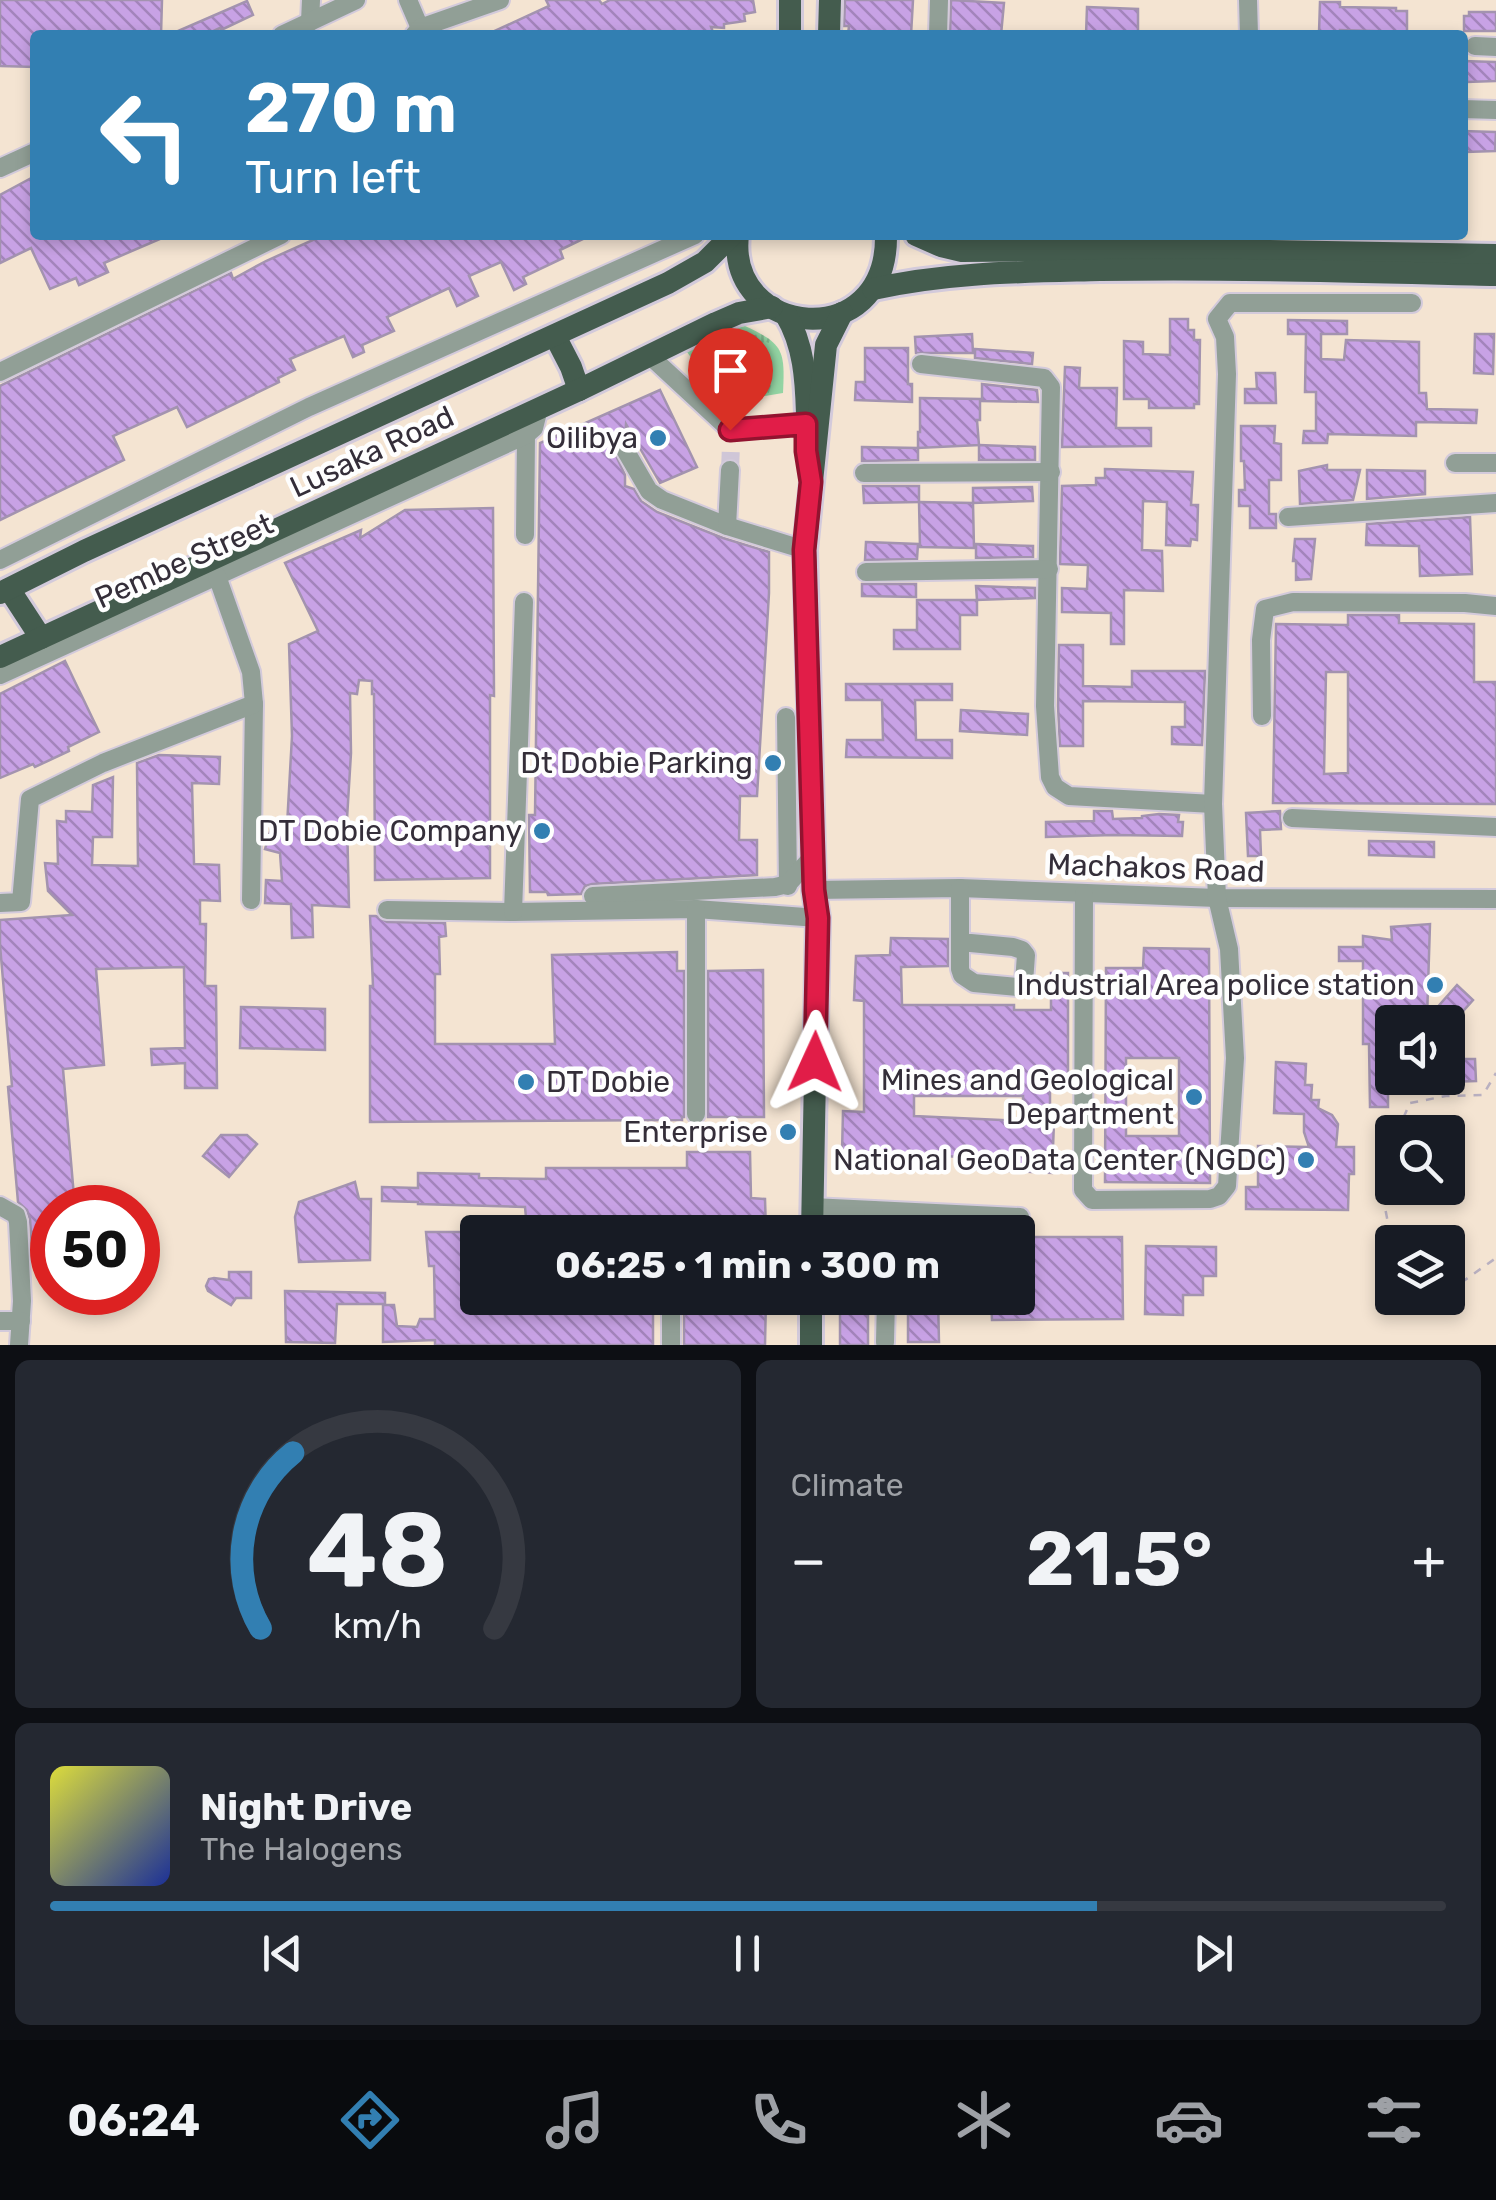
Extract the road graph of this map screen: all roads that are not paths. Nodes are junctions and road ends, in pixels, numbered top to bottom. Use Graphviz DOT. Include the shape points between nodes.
graph roads {
  1 [pos="311,0"];
  2 [pos="356,0"];
  3 [pos="408,0"];
  4 [pos="500,0"];
  5 [pos="790,0"];
  6 [pos="830,0"];
  7 [pos="939,0"];
  8 [pos="1248,0"];
  9 [pos="310,22"];
  10 [pos="293,30"];
  11 [pos="417,30"];
  12 [pos="420,30"];
  13 [pos="790,30"];
  14 [pos="829,30"];
  15 [pos="938,30"];
  16 [pos="1249,30"];
  17 [pos="1475,46"];
  18 [pos="1496,47"];
  19 [pos="1468,109"];
  20 [pos="1496,110"];
  21 [pos="30,154"];
  22 [pos="0,168"];
  23 [pos="271,240"];
  24 [pos="684,240"];
  25 [pos="729,240"];
  26 [pos="736,240"];
  27 [pos="886,240"];
  28 [pos="927,240"];
  29 [pos="1496,255"];
  30 [pos="1496,275"];
  31 [pos="872,289"];
  32 [pos="1412,303"];
  33 [pos="779,311"];
  34 [pos="842,313"];
  35 [pos="555,336"];
  36 [pos="649,354"];
  37 [pos="921,364"];
  38 [pos="0,372"];
  39 [pos="578,390"];
  40 [pos="539,408"];
  41 [pos="812,423"];
  42 [pos="526,436"];
  43 [pos="624,448"];
  44 [pos="1456,463"];
  45 [pos="1496,463"];
  46 [pos="730,470"];
  47 [pos="1051,472"];
  48 [pos="864,473"];
  49 [pos="1496,503"];
  50 [pos="1288,518"];
  51 [pos="727,526"];
  52 [pos="525,536"];
  53 [pos="804,550"];
  54 [pos="0,560"];
  55 [pos="1049,569"];
  56 [pos="866,572"];
  57 [pos="217,576"];
  58 [pos="181,583"];
  59 [pos="3,585"];
  60 [pos="524,602"];
  61 [pos="1496,606"];
  62 [pos="40,638"];
  63 [pos="0,658"];
  64 [pos="0,675"];
  65 [pos="254,704"];
  66 [pos="1262,716"];
  67 [pos="786,717"];
  68 [pos="1212,804"];
  69 [pos="1292,818"];
  70 [pos="814,824"];
  71 [pos="1496,827"];
  72 [pos="786,828"];
  73 [pos="814,855"];
  74 [pos="788,885"];
  75 [pos="960,888"];
  76 [pos="814,890"];
  77 [pos="1084,894"];
  78 [pos="593,896"];
  79 [pos="1217,898"];
  80 [pos="251,900"];
  81 [pos="1496,900"];
  82 [pos="0,902"];
  83 [pos="696,909"];
  84 [pos="388,910"];
  85 [pos="513,912"];
  86 [pos="818,918"];
  87 [pos="960,942"];
  88 [pos="696,1114"];
  89 [pos="0,1206"];
  90 [pos="812,1206"];
  91 [pos="874,1210"];
  92 [pos="812,1215"];
  93 [pos="875,1215"];
  94 [pos="996,1215"];
  95 [pos="9,1243"];
  96 [pos="0,1282"];
  97 [pos="21,1282"];
  98 [pos="671,1315"];
  99 [pos="811,1315"];
  100 [pos="886,1315"];
  101 [pos="0,1320"];
  102 [pos="21,1320"];
  103 [pos="885,1342"];
  104 [pos="19,1345"];
  105 [pos="671,1345"];
  106 [pos="810,1345"];
  1 -- 9 [label="street"];
  2 -- 9 [label="street"];
  3 -- 11 [label="street"];
  4 -- 12 [label="street"];
  5 -- 13 [label="main road"];
  6 -- 14 [label="main road"];
  7 -- 15 [label="street"];
  8 -- 16 [label="street"];
  9 -- 10 [label="street"];
  17 -- 18 [label="street"];
  19 -- 20 [label="street"];
  21 -- 22 [label="street"];
  23 -- 38 [label="street"];
  24 -- 54 [label="street" via="309,407"];
  25 -- 35 [label="main road, Lusaka Road" via="668,283"];
  26 -- 33 [label="main road" via="747,280"];
  27 -- 31 [label="main road" via="882,273"];
  28 -- 29 [label="main road" via="962,251"];
  30 -- 31 [label="main road" via="1017,272"];
  31 -- 34 [label="main road"];
  32 -- 68 [label="street" via="1230,303 1217,319 1227,374"];
  33 -- 34 [label="main road, Lusaka Road" via="805,319"];
  33 -- 36 [label="main road, Lusaka Road" via="739,313"];
  33 -- 41 [label="main road" via="797,339"];
  34 -- 41 [label="main road" via="826,345"];
  35 -- 39 [label="main road"];
  35 -- 59 [label="main road, Lusaka Road"];
  36 -- 39 [label="main road, Lusaka Road"];
  36 -- 41 [label="street" via="730,437"];
  37 -- 47 [label="street" via="1044,378 1051,388"];
  39 -- 40 [label="main road, Lusaka Road"];
  40 -- 42 [label="street"];
  40 -- 58 [label="main road, Lusaka Road"];
  41 -- 53 [label="main road"];
  42 -- 52 [label="street"];
  42 -- 57 [label="street, Pembe Street"];
  43 -- 51 [label="street" via="648,491"];
  44 -- 45 [label="street"];
  46 -- 51 [label="street"];
  47 -- 48 [label="street"];
  47 -- 55 [label="street"];
  49 -- 50 [label="street"];
  51 -- 53 [label="street"];
  53 -- 70 [label="main road"];
  55 -- 56 [label="street"];
  55 -- 68 [label="street" via="1046,706 1054,786 1070,796"];
  57 -- 58 [label="street, Pembe Street"];
  57 -- 65 [label="street" via="252,672"];
  58 -- 62 [label="main road, Lusaka Road"];
  58 -- 64 [label="street, Pembe Street"];
  59 -- 62 [label="main road"];
  60 -- 85 [label="street"];
  61 -- 66 [label="street" via="1293,602 1265,609"];
  62 -- 63 [label="main road, Lusaka Road"];
  65 -- 80 [label="street"];
  65 -- 82 [label="street" via="30,799 21,902"];
  67 -- 72 [label="street"];
  68 -- 79 [label="street"];
  69 -- 71 [label="street"];
  70 -- 72 [label="street"];
  70 -- 73 [label="main road"];
  72 -- 74 [label="street"];
  73 -- 74 [label="street"];
  73 -- 76 [label="main road"];
  74 -- 78 [label="street"];
  75 -- 76 [label="street, Machakos Road"];
  75 -- 77 [label="street, Machakos Road"];
  75 -- 87 [label="street"];
  76 -- 86 [label="main road"];
  77 -- 79 [label="street, Machakos Road"];
  77 -- 79 [label="street" via="1083,1190 1092,1200 1210,1199 1227,1186 1235,1058 1229,949"];
  79 -- 81 [label="street, Machakos Road"];
  83 -- 85 [label="street"];
  83 -- 86 [label="street"];
  83 -- 88 [label="street"];
  84 -- 85 [label="street"];
  86 -- 90 [label="main road"];
  89 -- 95 [label="street" via="16,1215"];
  90 -- 91 [label="street"];
  90 -- 92 [label="main road"];
  91 -- 93 [label="street"];
  91 -- 94 [label="street"];
  95 -- 97 [label="street"];
  96 -- 97 [label="street"];
  97 -- 102 [label="street"];
  98 -- 105 [label="street"];
  99 -- 106 [label="main road"];
  100 -- 103 [label="street"];
  101 -- 102 [label="street"];
  102 -- 104 [label="street"];
}
